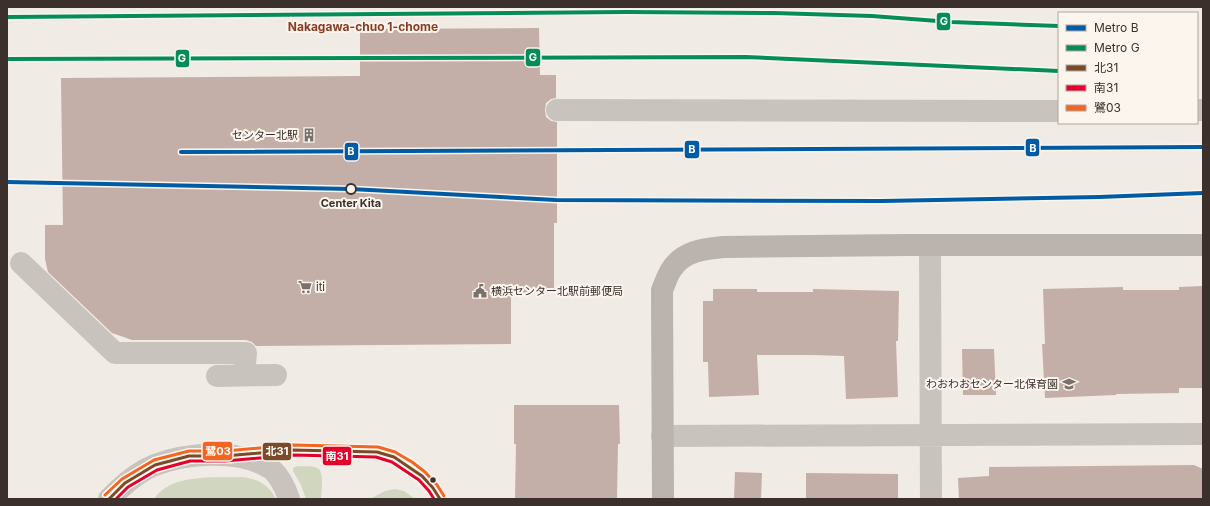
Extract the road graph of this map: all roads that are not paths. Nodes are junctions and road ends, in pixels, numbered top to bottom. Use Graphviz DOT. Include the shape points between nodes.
graph roads {
  1 [pos="557,110"];
  2 [pos="1058,111"];
  3 [pos="930,245"];
  4 [pos="1203,245"];
  5 [pos="21,263"];
  6 [pos="244,375"];
  7 [pos="276,375"];
  8 [pos="217,376"];
  9 [pos="1203,434"];
  10 [pos="662,436"];
  11 [pos="931,436"];
  12 [pos="109,499"];
  13 [pos="289,499"];
  14 [pos="663,499"];
  15 [pos="931,499"];
  1 -- 2 [label="street"];
  3 -- 4 [label="street"];
  3 -- 10 [label="street" via="723,246 701,249 685,256 671,270 662,290"];
  3 -- 11 [label="street"];
  5 -- 6 [label="street" via="115,353 246,353"];
  6 -- 7 [label="street"];
  6 -- 8 [label="street"];
  9 -- 11 [label="street"];
  10 -- 11 [label="street"];
  10 -- 14 [label="street"];
  11 -- 15 [label="street"];
  12 -- 13 [label="street" via="125,483 155,465 189,456 248,458 269,467 285,487"];
}
